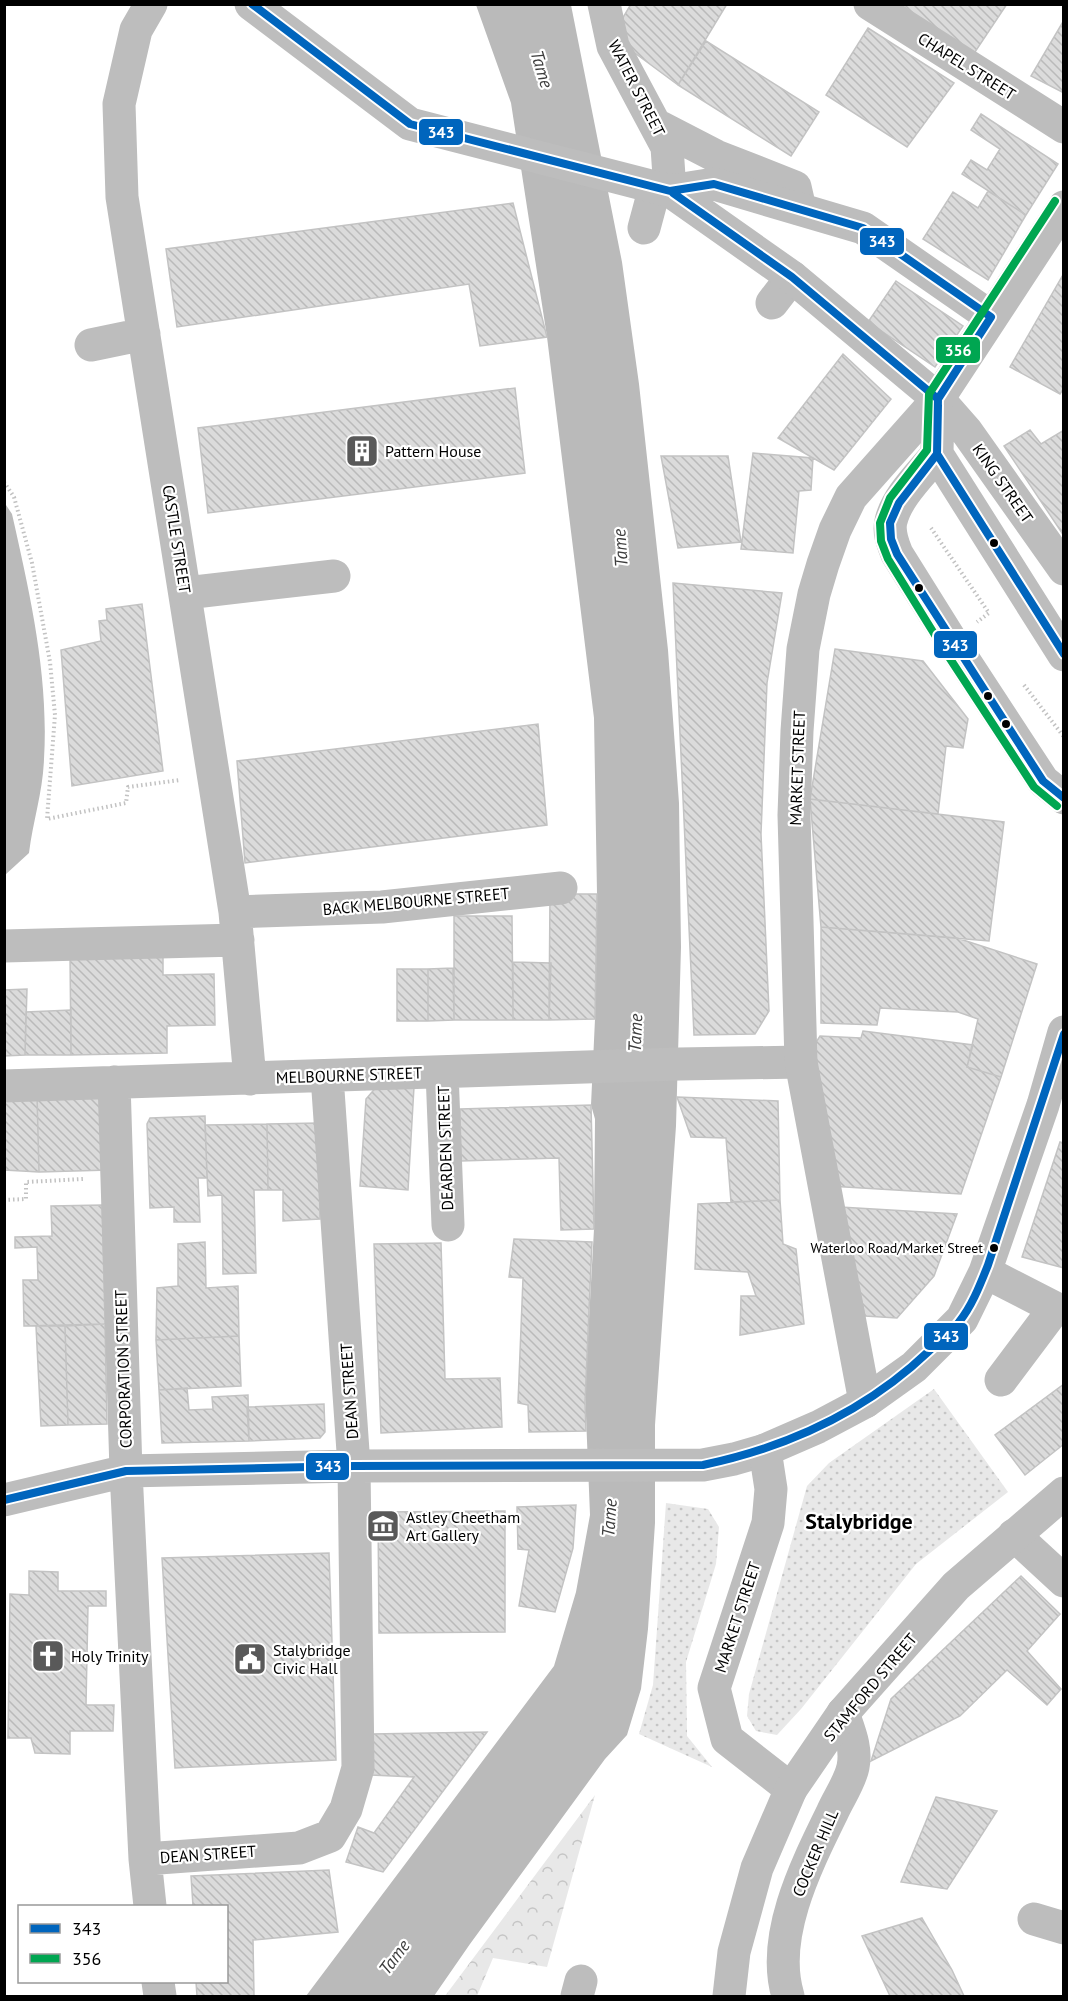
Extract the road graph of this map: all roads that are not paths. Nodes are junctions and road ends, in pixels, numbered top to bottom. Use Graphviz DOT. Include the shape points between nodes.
graph roads {
  1 [pos="151,4"];
  2 [pos="251,4"];
  3 [pos="604,4"];
  4 [pos="870,4"];
  5 [pos="656,126"];
  6 [pos="1064,127"];
  7 [pos="662,189"];
  8 [pos="800,209"];
  9 [pos="1059,222"];
  10 [pos="644,228"];
  11 [pos="792,277"];
  12 [pos="772,303"];
  13 [pos="991,317"];
  14 [pos="144,334"];
  15 [pos="91,345"];
  16 [pos="938,399"];
  17 [pos="937,454"];
  18 [pos="1064,569"];
  19 [pos="334,576"];
  20 [pos="186,593"];
  21 [pos="1064,655"];
  22 [pos="1064,798"];
  23 [pos="561,888"];
  24 [pos="236,926"];
  25 [pos="8,946"];
  26 [pos="1064,1032"];
  27 [pos="801,1062"];
  28 [pos="442,1072"];
  29 [pos="327,1076"];
  30 [pos="250,1079"];
  31 [pos="114,1082"];
  32 [pos="4,1086"];
  33 [pos="1053,1108"];
  34 [pos="448,1225"];
  35 [pos="986,1272"];
  36 [pos="1001,1380"];
  37 [pos="865,1402"];
  38 [pos="765,1450"];
  39 [pos="354,1466"];
  40 [pos="126,1471"];
  41 [pos="1064,1493"];
  42 [pos="4,1500"];
  43 [pos="1014,1535"];
  44 [pos="1064,1581"];
  45 [pos="843,1713"];
  46 [pos="791,1789"];
  47 [pos="145,1859"];
  48 [pos="150,1905"];
  49 [pos="729,1996"];
  50 [pos="788,1996"];
  1 -- 14 [label="main road, CASTLE STREET" via="136,30 119,104 122,197"];
  2 -- 7 [label="main road" via="410,124"];
  3 -- 5 [label="main road, WATER STREET" via="613,46"];
  4 -- 6 [label="main road, CHAPEL STREET"];
  5 -- 7 [label="main road, WATER STREET" via="667,147"];
  5 -- 8 [label="main road" via="716,156 795,186"];
  7 -- 8 [label="main road" via="714,184"];
  7 -- 10 [label="main road, WATER STREET"];
  7 -- 11 [label="main road"];
  8 -- 13 [label="main road" via="863,228"];
  9 -- 13 [label="main road, MARKET STREET"];
  11 -- 12 [label="main road"];
  11 -- 16 [label="main road"];
  13 -- 16 [label="main road, MARKET STREET"];
  14 -- 15 [label="main road"];
  14 -- 20 [label="main road, CASTLE STREET"];
  16 -- 17 [label="main road"];
  16 -- 18 [label="main road, KING STREET" via="967,432"];
  16 -- 27 [label="main road, MARKET STREET" via="851,496 834,530 814,594 803,650 795,803"];
  17 -- 21 [label="main road"];
  17 -- 22 [label="main road" via="898,503 890,523 891,539 952,642 1043,781"];
  19 -- 20 [label="main road"];
  20 -- 24 [label="main road, CASTLE STREET"];
  23 -- 24 [label="main road, BACK MELBOURNE STREET"];
  24 -- 25 [label="main road, BACK MELBOURNE STREET"];
  24 -- 30 [label="main road, CASTLE STREET"];
  26 -- 33 [label="main road"];
  27 -- 28 [label="main road, MELBOURNE STREET"];
  27 -- 37 [label="main road, MARKET STREET"];
  28 -- 29 [label="main road, MELBOURNE STREET"];
  28 -- 34 [label="main road, DEARDEN STREET"];
  29 -- 30 [label="main road, MELBOURNE STREET"];
  29 -- 39 [label="main road, DEAN STREET"];
  30 -- 31 [label="main road, MELBOURNE STREET"];
  31 -- 32 [label="main road, MELBOURNE STREET"];
  31 -- 40 [label="main road, CORPORATION STREET"];
  33 -- 35 [label="main road"];
  35 -- 36 [label="main road" via="1055,1308"];
  35 -- 37 [label="main road" via="962,1319 914,1367"];
  37 -- 38 [label="main road"];
  38 -- 39 [label="main road" via="703,1465"];
  38 -- 46 [label="main road, MARKET STREET" via="771,1489 768,1523 714,1688 727,1739"];
  39 -- 40 [label="main road"];
  39 -- 47 [label="main road, DEAN STREET" via="358,1768 346,1809 330,1836 299,1848"];
  40 -- 42 [label="main road"];
  40 -- 47 [label="main road, CORPORATION STREET"];
  41 -- 43 [label="main road, STAMFORD STREET"];
  43 -- 44 [label="main road"];
  43 -- 45 [label="main road, STAMFORD STREET" via="956,1586"];
  45 -- 46 [label="main road, STAMFORD STREET"];
  45 -- 50 [label="main road, COCKER HILL" via="854,1746 853,1767 806,1867 790,1915 781,1964"];
  46 -- 49 [label="main road, STAMFORD STREET" via="757,1868 734,1952"];
  47 -- 48 [label="main road, CORPORATION STREET"];
}
